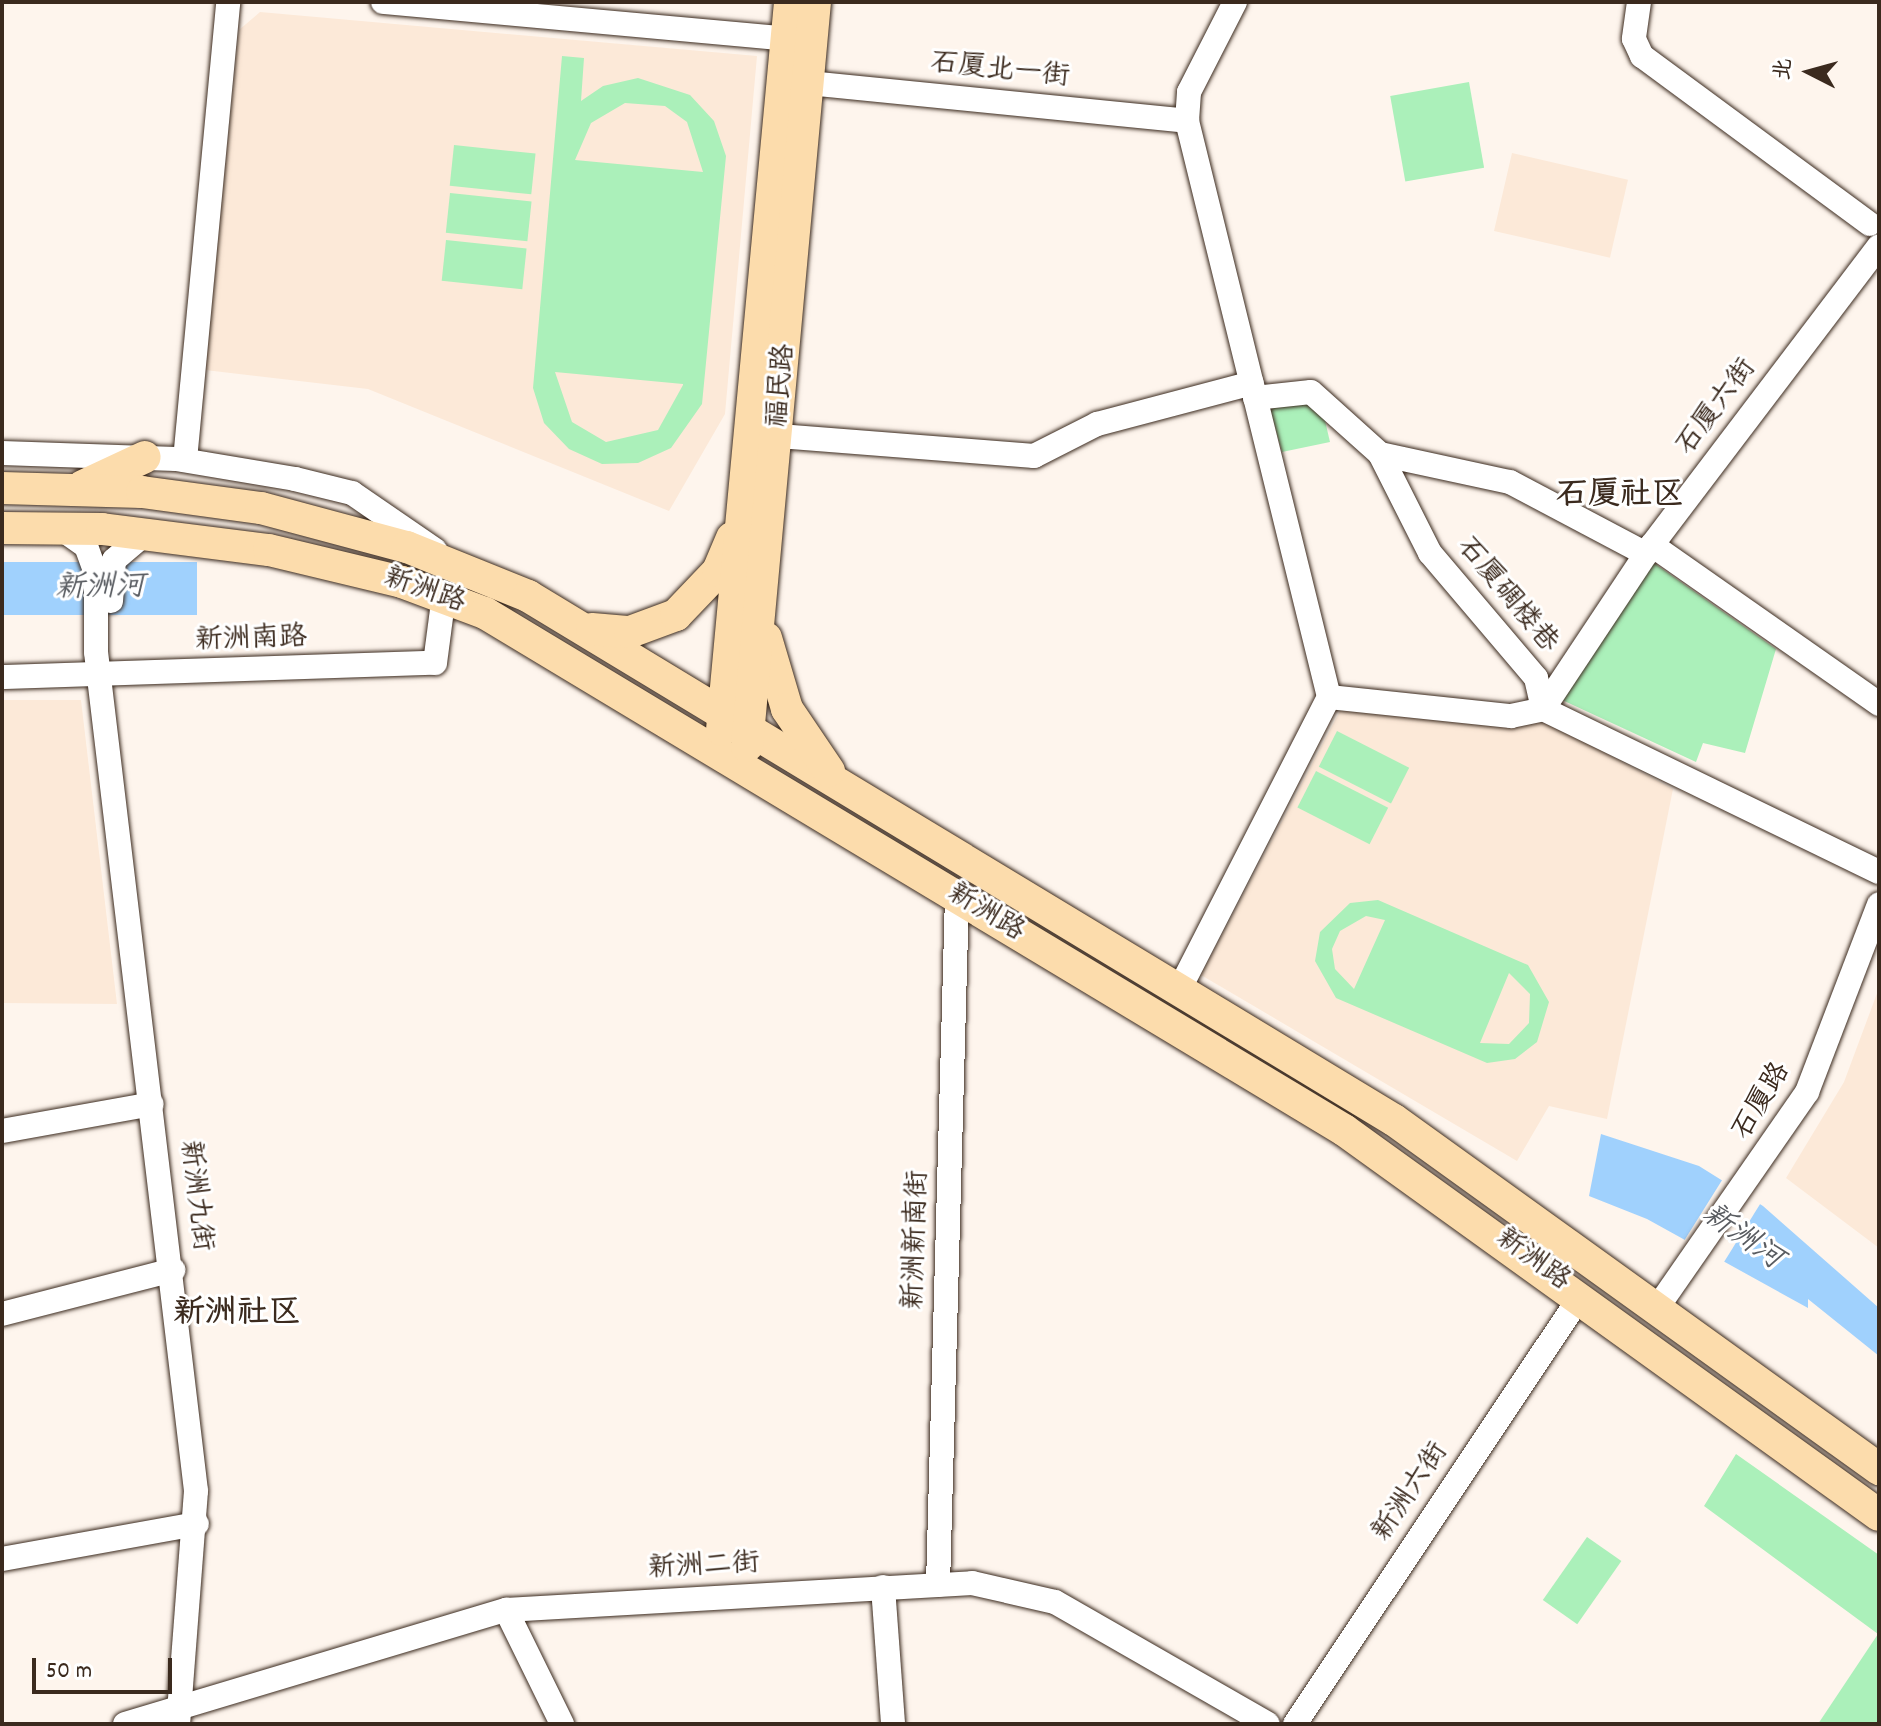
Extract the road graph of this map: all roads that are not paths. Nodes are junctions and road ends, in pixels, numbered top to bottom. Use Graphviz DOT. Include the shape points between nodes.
graph roads {
  1 [pos="228,2"];
  2 [pos="383,2"];
  3 [pos="790,2"];
  4 [pos="815,2"];
  5 [pos="1235,2"];
  6 [pos="1639,2"];
  7 [pos="786,39"];
  8 [pos="808,83"];
  9 [pos="1187,121"];
  10 [pos="1874,235"];
  11 [pos="1253,390"];
  12 [pos="779,436"];
  13 [pos="2,453"];
  14 [pos="1380,454"];
  15 [pos="145,457"];
  16 [pos="185,460"];
  17 [pos="2,488"];
  18 [pos="76,489"];
  19 [pos="744,499"];
  20 [pos="2,528"];
  21 [pos="60,528"];
  22 [pos="146,533"];
  23 [pos="1649,549"];
  24 [pos="465,569"];
  25 [pos="104,574"];
  26 [pos="762,591"];
  27 [pos="455,600"];
  28 [pos="585,628"];
  29 [pos="2,677"];
  30 [pos="101,677"];
  31 [pos="1329,697"];
  32 [pos="1879,704"];
  33 [pos="1543,709"];
  34 [pos="736,722"];
  35 [pos="732,761"];
  36 [pos="845,788"];
  37 [pos="1879,872"];
  38 [pos="957,897"];
  39 [pos="1879,904"];
  40 [pos="1179,990"];
  41 [pos="152,1104"];
  42 [pos="2,1131"];
  43 [pos="173,1270"];
  44 [pos="1580,1297"];
  45 [pos="1657,1308"];
  46 [pos="2,1314"];
  47 [pos="1879,1469"];
  48 [pos="1879,1515"];
  49 [pos="197,1524"];
  50 [pos="2,1559"];
  51 [pos="938,1585"];
  52 [pos="883,1587"];
  53 [pos="506,1610"];
  54 [pos="179,1719"];
  55 [pos="125,1724"];
  56 [pos="562,1724"];
  57 [pos="893,1724"];
  58 [pos="1268,1724"];
  59 [pos="1295,1724"];
  1 -- 16 [label="street"];
  2 -- 7 [label="street"];
  3 -- 7 [label="main road, 福民路"];
  4 -- 8 [label="main road, 福民路"];
  5 -- 9 [label="street" via="1189,92"];
  6 -- 10 [label="street" via="1634,43 1642,56"];
  7 -- 19 [label="main road, 福民路"];
  8 -- 9 [label="street, 石厦北一街"];
  8 -- 12 [label="main road, 福民路"];
  9 -- 11 [label="street"];
  10 -- 23 [label="street, 石厦六街"];
  11 -- 12 [label="street, 石厦碉楼巷" via="1097,424 1034,456"];
  11 -- 14 [label="street, 石厦碉楼巷" via="1311,392"];
  11 -- 31 [label="street"];
  12 -- 26 [label="main road, 福民路"];
  13 -- 15 [label="street"];
  14 -- 23 [label="street" via="1510,482"];
  14 -- 33 [label="street, 石厦碉楼巷" via="1430,553 1536,678"];
  15 -- 16 [label="street"];
  15 -- 18 [label="main road"];
  16 -- 24 [label="street" via="352,493"];
  17 -- 18 [label="main road, 新洲路"];
  18 -- 24 [label="main road, 新洲路" via="261,508"];
  19 -- 28 [label="main road" via="718,571 693,602 630,632"];
  19 -- 34 [label="main road, 福民路"];
  20 -- 21 [label="main road, 新洲路"];
  21 -- 22 [label="main road, 新洲路"];
  21 -- 25 [label="street, 新洲九街" via="86,546"];
  22 -- 25 [label="street" via="122,548"];
  22 -- 27 [label="main road, 新洲路" via="282,553"];
  23 -- 32 [label="street"];
  23 -- 33 [label="street, 石厦六街"];
  24 -- 27 [label="main road"];
  24 -- 28 [label="main road, 新洲路"];
  25 -- 30 [label="street, 新洲九街"];
  26 -- 34 [label="main road, 福民路"];
  26 -- 36 [label="main road" via="787,709"];
  27 -- 30 [label="street, 新洲南路" via="435,663"];
  27 -- 35 [label="main road, 新洲路"];
  28 -- 34 [label="main road, 新洲路"];
  29 -- 30 [label="street, 新洲南路"];
  30 -- 41 [label="street, 新洲九街"];
  31 -- 33 [label="street" via="1511,716"];
  31 -- 40 [label="street"];
  33 -- 37 [label="street"];
  34 -- 35 [label="main road, 福民路"];
  34 -- 36 [label="main road, 新洲路"];
  35 -- 38 [label="main road, 新洲路"];
  36 -- 40 [label="main road, 新洲路"];
  38 -- 44 [label="main road, 新洲路" via="1344,1130"];
  38 -- 51 [label="street, 新洲新南街"];
  39 -- 45 [label="street, 石厦路" via="1807,1092"];
  40 -- 45 [label="main road, 新洲路" via="1405,1127"];
  41 -- 42 [label="street"];
  41 -- 43 [label="street, 新洲九街"];
  43 -- 46 [label="street"];
  43 -- 49 [label="street, 新洲九街"];
  44 -- 48 [label="main road, 新洲路"];
  44 -- 59 [label="street, 新洲六街"];
  45 -- 47 [label="main road, 新洲路"];
  49 -- 50 [label="street"];
  49 -- 54 [label="street, 新洲九街"];
  51 -- 52 [label="street, 新洲二街"];
  51 -- 58 [label="street, 新洲二街" via="1013,1588 1055,1602"];
  52 -- 53 [label="street, 新洲二街"];
  52 -- 57 [label="street"];
  53 -- 54 [label="street, 新洲二街"];
  53 -- 56 [label="street"];
  54 -- 55 [label="street, 新洲二街"];
}
